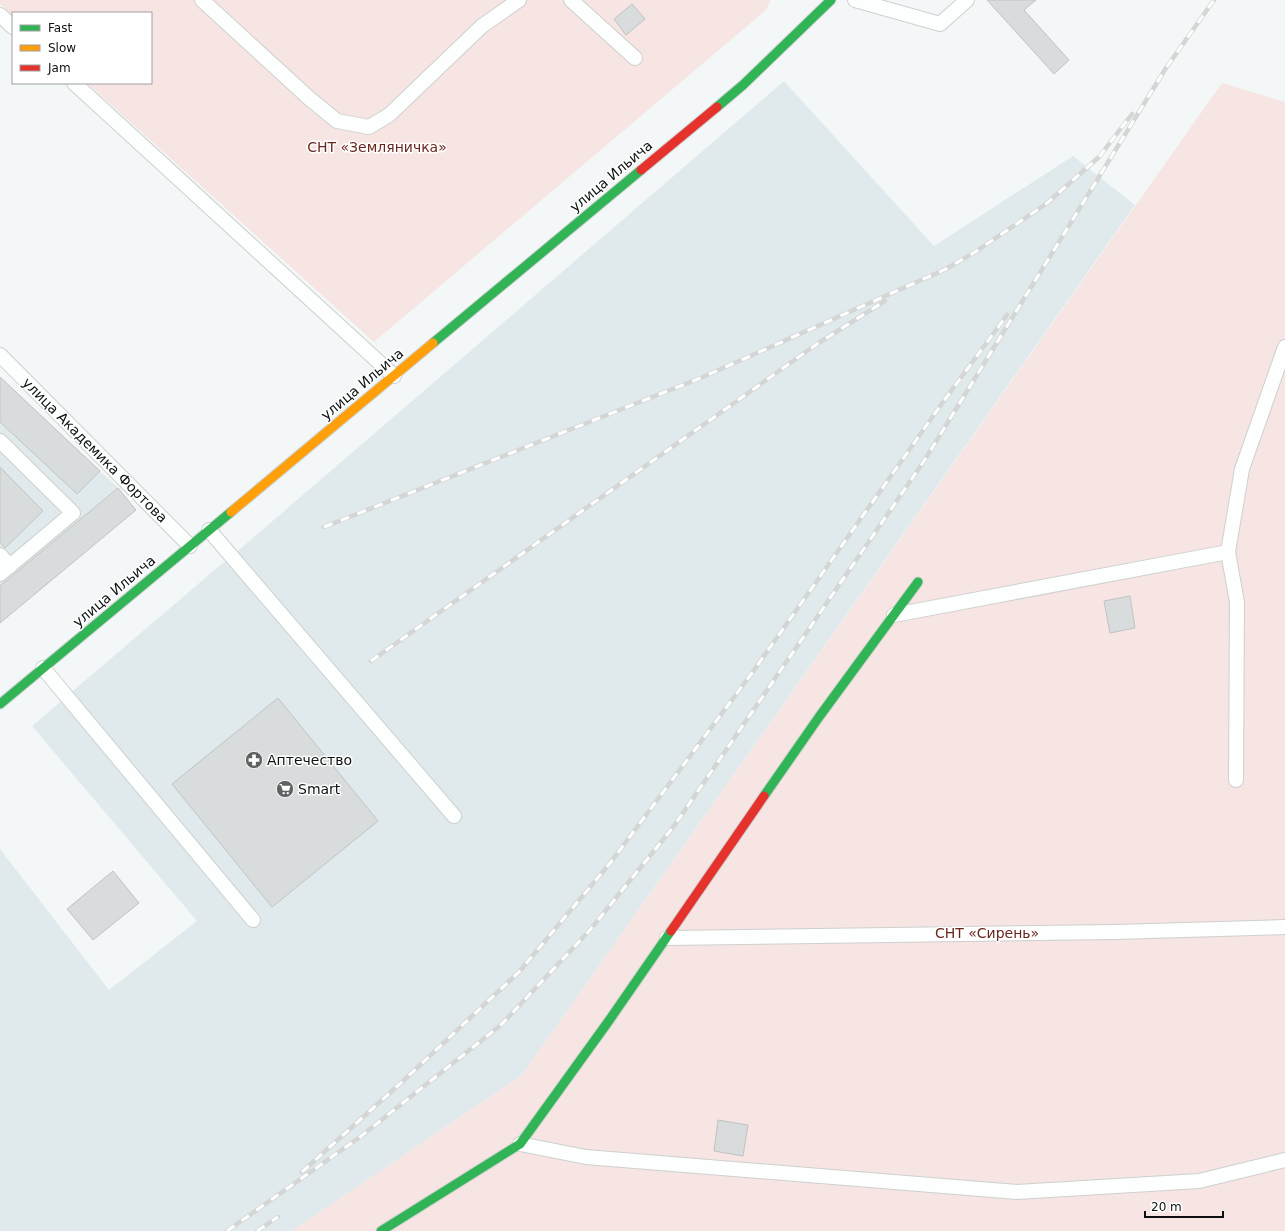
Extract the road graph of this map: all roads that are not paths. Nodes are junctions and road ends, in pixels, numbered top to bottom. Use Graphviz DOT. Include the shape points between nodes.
graph roads {
  1 [pos="202,0"];
  2 [pos="520,0"];
  3 [pos="571,0"];
  4 [pos="831,0"];
  5 [pos="855,0"];
  6 [pos="967,0"];
  7 [pos="0,15"];
  8 [pos="12,26"];
  9 [pos="635,58"];
  10 [pos="75,84"];
  11 [pos="1285,347"];
  12 [pos="0,355"];
  13 [pos="394,376"];
  14 [pos="0,441"];
  15 [pos="209,530"];
  16 [pos="190,546"];
  17 [pos="1228,552"];
  18 [pos="0,555"];
  19 [pos="5,570"];
  20 [pos="918,582"];
  21 [pos="894,615"];
  22 [pos="43,668"];
  23 [pos="0,704"];
  24 [pos="1236,780"];
  25 [pos="454,816"];
  26 [pos="253,920"];
  27 [pos="1285,927"];
  28 [pos="667,938"];
  29 [pos="520,1144"];
  30 [pos="1285,1160"];
  31 [pos="381,1231"];
  1 -- 2 [label="lane" via="337,121 369,127 389,115 482,26"];
  3 -- 9 [label="lane"];
  4 -- 13 [label="main road, улица Ильича" via="743,85"];
  5 -- 6 [label="lane" via="940,24"];
  7 -- 8 [label="lane"];
  10 -- 13 [label="lane"];
  11 -- 17 [label="lane" via="1242,469"];
  12 -- 16 [label="lane, улица Академика Фортова"];
  13 -- 15 [label="main road, улица Ильича"];
  14 -- 19 [label="lane" via="73,513"];
  15 -- 16 [label="main road, улица Ильича"];
  15 -- 25 [label="lane"];
  16 -- 22 [label="main road, улица Ильича"];
  17 -- 21 [label="lane"];
  17 -- 24 [label="lane" via="1236,602"];
  18 -- 19 [label="lane"];
  20 -- 21 [label="main road"];
  21 -- 28 [label="main road" via="819,717"];
  22 -- 23 [label="main road, улица Ильича"];
  22 -- 26 [label="lane"];
  27 -- 28 [label="lane"];
  28 -- 29 [label="main road"];
  29 -- 30 [label="lane" via="586,1157 1016,1192 1200,1181"];
  29 -- 31 [label="main road"];
}
